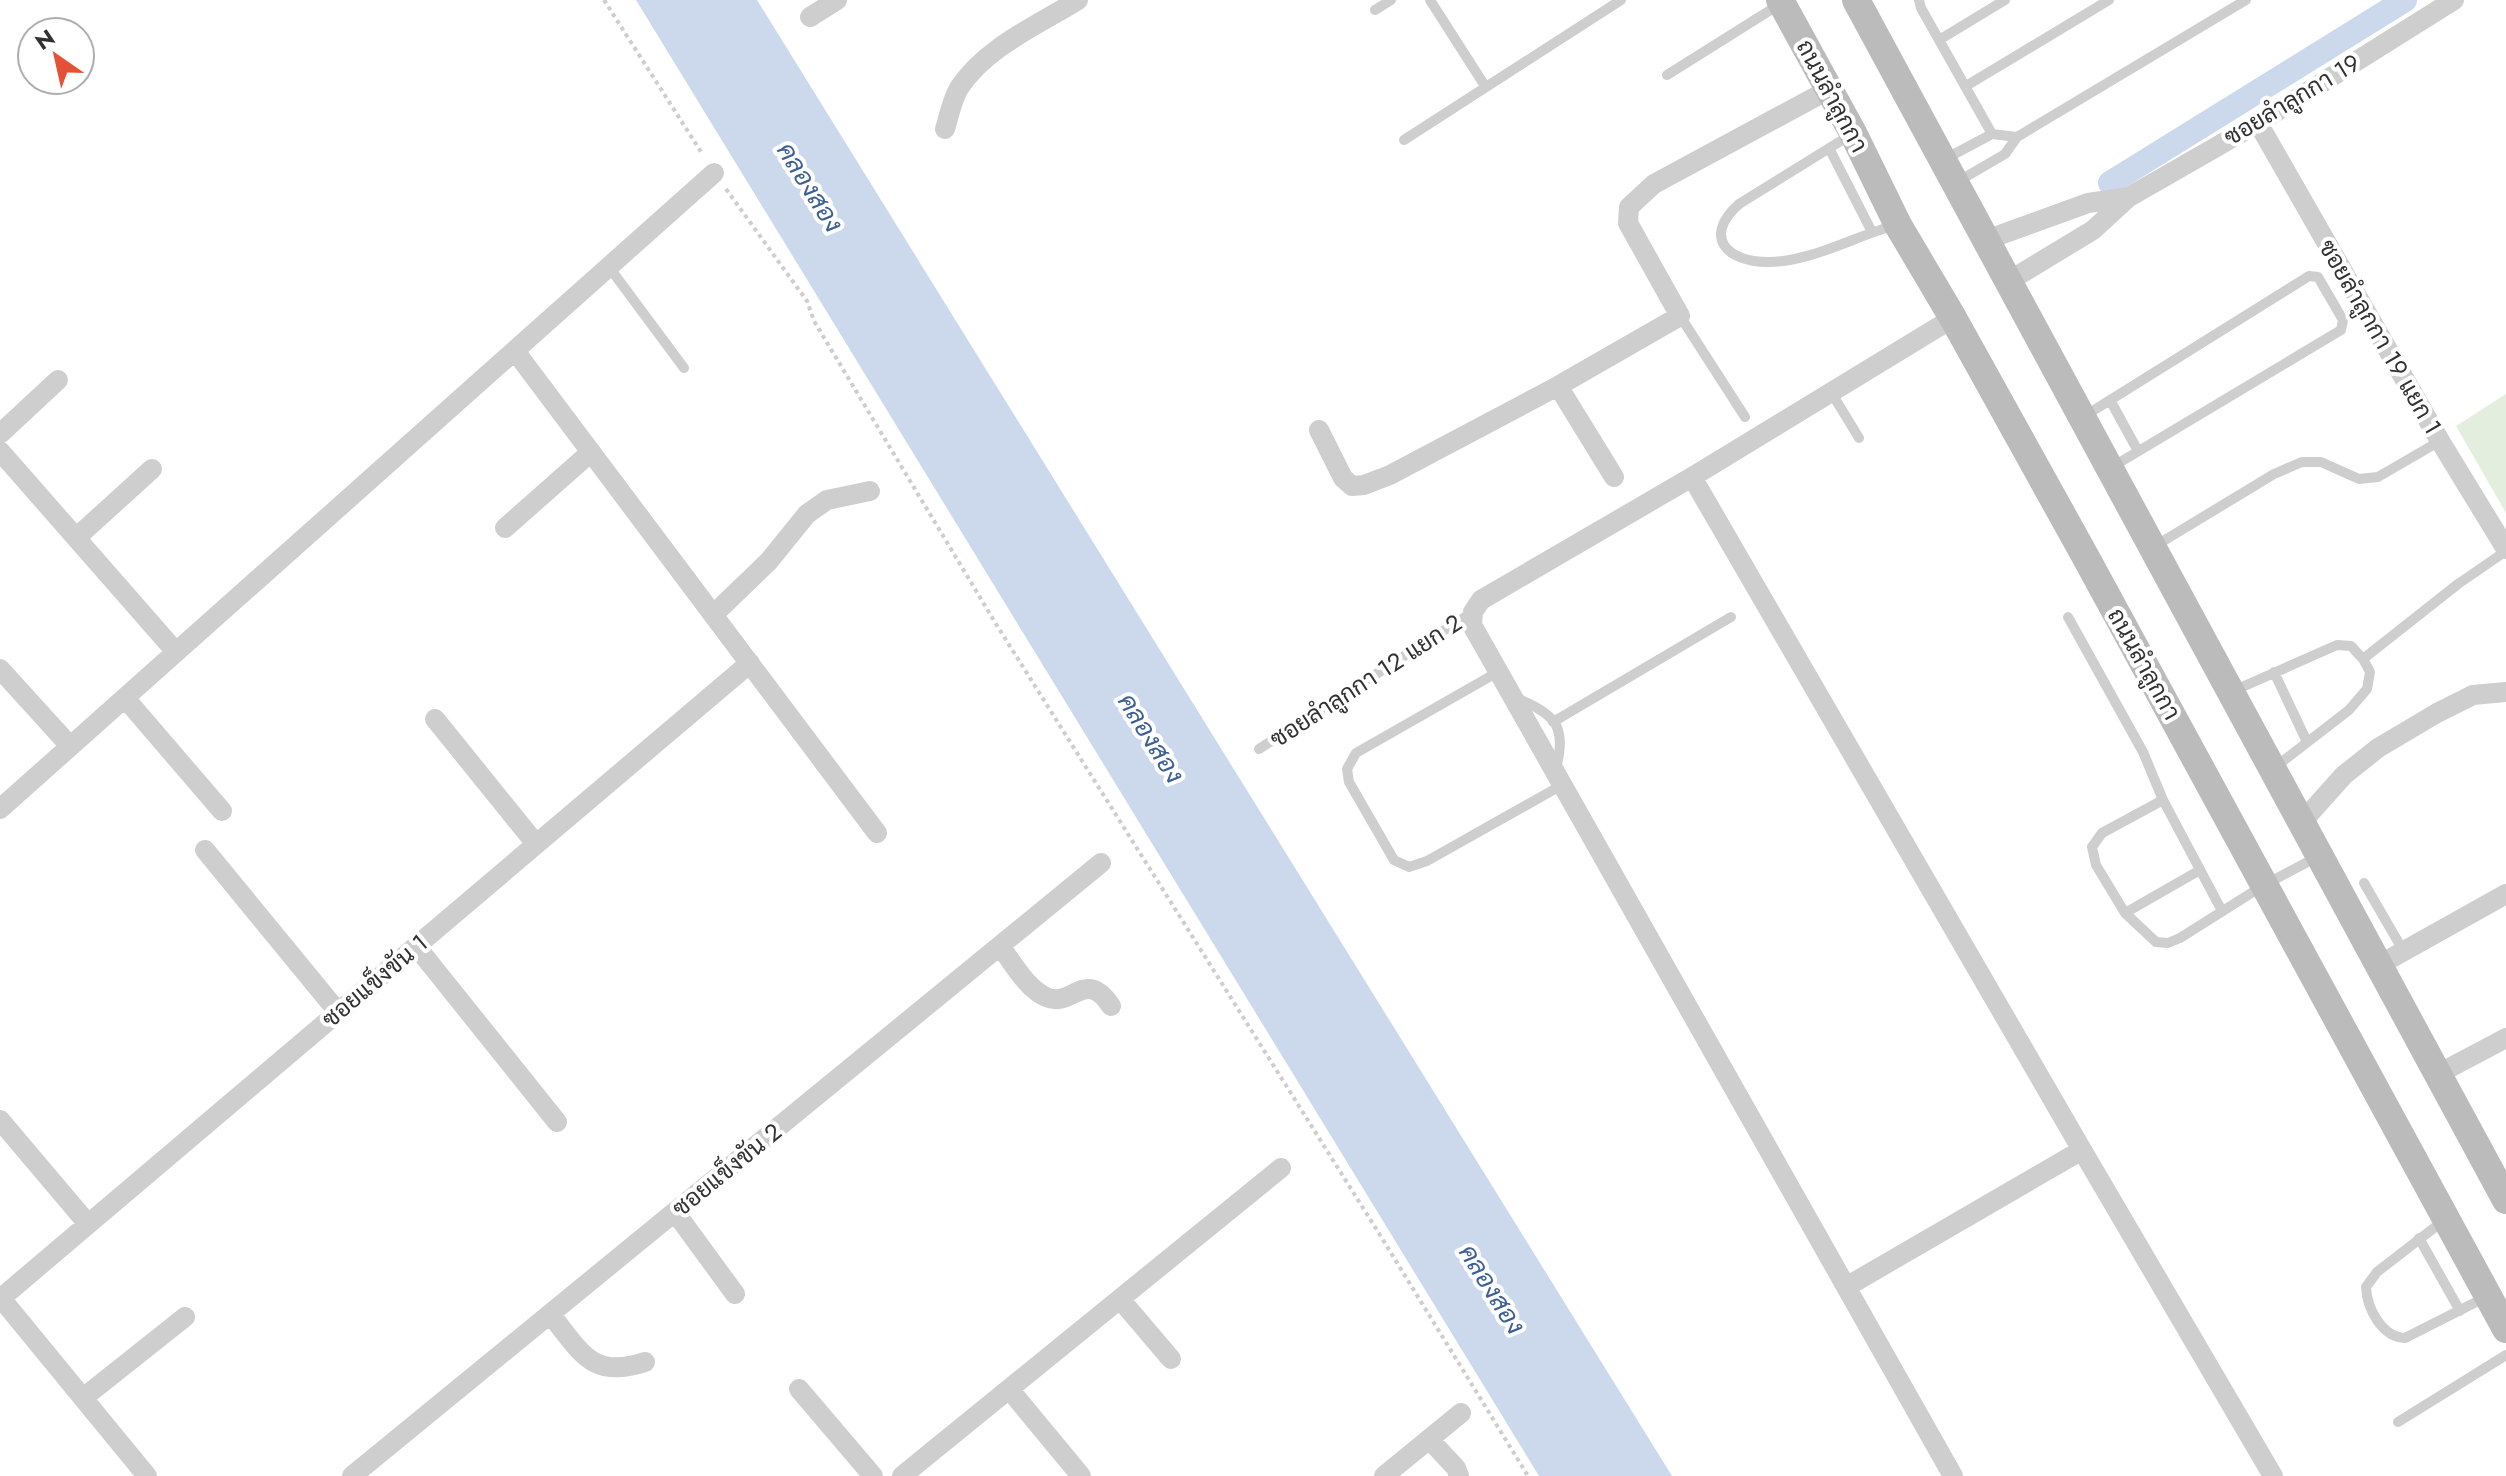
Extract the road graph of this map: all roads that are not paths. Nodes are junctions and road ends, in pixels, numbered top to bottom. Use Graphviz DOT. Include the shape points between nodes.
graph roads {
  1 [pos="837,0"];
  2 [pos="1078,0"];
  3 [pos="1391,0"];
  4 [pos="1430,0"];
  5 [pos="1621,0"];
  6 [pos="1856,0"];
  7 [pos="1919,0"];
  8 [pos="2005,0"];
  9 [pos="2109,0"];
  10 [pos="2246,0"];
  11 [pos="2454,0"];
  12 [pos="1780,1"];
  13 [pos="1375,10"];
  14 [pos="810,17"];
  15 [pos="1939,40"];
  16 [pos="1667,75"];
  17 [pos="1485,86"];
  18 [pos="1966,86"];
  19 [pos="1828,90"];
  20 [pos="2258,123"];
  21 [pos="945,129"];
  22 [pos="1992,134"];
  23 [pos="2017,137"];
  24 [pos="1404,140"];
  25 [pos="1841,140"];
  26 [pos="1949,172"];
  27 [pos="714,173"];
  28 [pos="2129,197"];
  29 [pos="1885,228"];
  30 [pos="1986,240"];
  31 [pos="609,267"];
  32 [pos="2009,281"];
  33 [pos="1680,316"];
  34 [pos="1953,318"];
  35 [pos="515,351"];
  36 [pos="684,368"];
  37 [pos="58,380"];
  38 [pos="1558,386"];
  39 [pos="1831,392"];
  40 [pos="2110,400"];
  41 [pos="1745,417"];
  42 [pos="2082,417"];
  43 [pos="1319,430"];
  44 [pos="0,434"];
  45 [pos="1859,438"];
  46 [pos="2440,441"];
  47 [pos="0,451"];
  48 [pos="2138,451"];
  49 [pos="591,452"];
  50 [pos="2110,468"];
  51 [pos="152,469"];
  52 [pos="1614,477"];
  53 [pos="1692,477"];
  54 [pos="870,491"];
  55 [pos="505,528"];
  56 [pos="77,537"];
  57 [pos="2153,547"];
  58 [pos="2506,550"];
  59 [pos="1473,612"];
  60 [pos="713,615"];
  61 [pos="1731,617"];
  62 [pos="2068,617"];
  63 [pos="176,652"];
  64 [pos="2363,659"];
  65 [pos="750,663"];
  66 [pos="0,669"];
  67 [pos="1498,672"];
  68 [pos="2274,672"];
  69 [pos="2231,692"];
  70 [pos="2506,692"];
  71 [pos="1513,697"];
  72 [pos="125,698"];
  73 [pos="435,719"];
  74 [pos="1553,722"];
  75 [pos="2307,742"];
  76 [pos="70,746"];
  77 [pos="1259,749"];
  78 [pos="2273,768"];
  79 [pos="1558,779"];
  80 [pos="2163,800"];
  81 [pos="0,809"];
  82 [pos="222,811"];
  83 [pos="2301,823"];
  84 [pos="877,833"];
  85 [pos="536,844"];
  86 [pos="205,850"];
  87 [pos="2320,856"];
  88 [pos="1101,863"];
  89 [pos="2200,870"];
  90 [pos="2364,883"];
  91 [pos="2264,885"];
  92 [pos="2506,894"];
  93 [pos="2222,911"];
  94 [pos="2125,913"];
  95 [pos="416,946"];
  96 [pos="1000,946"];
  97 [pos="2392,958"];
  98 [pos="1111,1006"];
  99 [pos="338,1012"];
  100 [pos="2506,1038"];
  101 [pos="2438,1074"];
  102 [pos="0,1120"];
  103 [pos="557,1122"];
  104 [pos="2082,1150"];
  105 [pos="1281,1168"];
  106 [pos="2503,1187"];
  107 [pos="675,1212"];
  108 [pos="2445,1219"];
  109 [pos="88,1224"];
  110 [pos="2419,1238"];
  111 [pos="1846,1287"];
  112 [pos="735,1294"];
  113 [pos="2488,1296"];
  114 [pos="0,1298"];
  115 [pos="1120,1299"];
  116 [pos="2460,1311"];
  117 [pos="550,1314"];
  118 [pos="185,1317"];
  119 [pos="2506,1329"];
  120 [pos="2506,1355"];
  121 [pos="1171,1359"];
  122 [pos="645,1362"];
  123 [pos="799,1389"];
  124 [pos="1009,1389"];
  125 [pos="83,1398"];
  126 [pos="1461,1413"];
  127 [pos="2398,1422"];
  128 [pos="1429,1439"];
  129 [pos="147,1476"];
  130 [pos="352,1476"];
  131 [pos="873,1476"];
  132 [pos="902,1476"];
  133 [pos="1081,1476"];
  134 [pos="1384,1476"];
  135 [pos="1459,1476"];
  136 [pos="1953,1476"];
  137 [pos="2273,1476"];
  1 -- 14 [label="street"];
  2 -- 21 [label="street" via="973,71 957,91"];
  3 -- 13 [label="lane"];
  4 -- 17 [label="lane"];
  5 -- 17 [label="lane"];
  6 -- 26 [label="main road"];
  7 -- 15 [label="lane"];
  8 -- 15 [label="lane"];
  9 -- 18 [label="lane"];
  10 -- 23 [label="lane"];
  11 -- 20 [label="street, ซอยลำลูกกา 19"];
  12 -- 16 [label="lane"];
  12 -- 19 [label="main road, ถนนลำลูกกา"];
  15 -- 18 [label="lane"];
  17 -- 24 [label="lane"];
  18 -- 22 [label="lane"];
  19 -- 25 [label="main road, ถนนลำลูกกา"];
  19 -- 33 [label="street" via="1654,184 1629,207 1628,223"];
  20 -- 28 [label="street, ซอยลำลูกกา 19"];
  20 -- 46 [label="street, ซอยลำลูกกา 19 แยก 1"];
  22 -- 23 [label="lane"];
  22 -- 26 [label="lane"];
  23 -- 26 [label="lane" via="2005,154"];
  25 -- 29 [label="main road, ถนนลำลูกกา"];
  25 -- 29 [label="lane" via="1739,204 1720,230 1724,243 1740,259 1770,262 1800,258"];
  26 -- 30 [label="main road"];
  27 -- 31 [label="street"];
  28 -- 30 [label="street" via="2088,203"];
  28 -- 32 [label="street" via="2093,230"];
  29 -- 34 [label="main road, ถนนลำลูกกา"];
  30 -- 32 [label="main road"];
  31 -- 35 [label="street"];
  31 -- 36 [label="lane"];
  32 -- 42 [label="main road"];
  33 -- 38 [label="street"];
  33 -- 41 [label="lane"];
  34 -- 39 [label="street"];
  34 -- 91 [label="main road, ถนนลำลูกกา"];
  35 -- 49 [label="street"];
  35 -- 63 [label="street"];
  37 -- 44 [label="street"];
  38 -- 43 [label="street" via="1364,485 1352,486 1343,478"];
  38 -- 52 [label="street"];
  39 -- 45 [label="lane"];
  39 -- 53 [label="street"];
  40 -- 42 [label="lane"];
  40 -- 48 [label="lane"];
  40 -- 48 [label="lane" via="2309,276 2318,277 2343,320 2341,330"];
  42 -- 50 [label="main road"];
  46 -- 57 [label="lane" via="2378,477 2359,479 2321,462 2302,462"];
  46 -- 58 [label="street, ซอยลำลูกกา 19 แยก 1"];
  47 -- 56 [label="street"];
  48 -- 50 [label="lane"];
  49 -- 55 [label="street"];
  49 -- 60 [label="street"];
  50 -- 57 [label="main road"];
  51 -- 56 [label="street"];
  53 -- 59 [label="street" via="1481,600"];
  53 -- 104 [label="street"];
  54 -- 60 [label="street" via="827,500 807,514 769,561"];
  56 -- 63 [label="street"];
  57 -- 69 [label="main road"];
  58 -- 64 [label="lane"];
  59 -- 67 [label="street" via="1472,625"];
  59 -- 77 [label="lane, ซอยลําลูกกา 12 แยก 2"];
  60 -- 65 [label="street"];
  61 -- 74 [label="lane"];
  62 -- 80 [label="lane" via="2143,752"];
  63 -- 72 [label="street"];
  64 -- 68 [label="lane" via="2351,646 2337,645"];
  64 -- 75 [label="lane" via="2370,672 2367,689"];
  65 -- 84 [label="street"];
  65 -- 85 [label="street, ซอยแข็งขัน 1"];
  66 -- 76 [label="street"];
  67 -- 71 [label="street"];
  67 -- 79 [label="lane" via="1356,753 1347,769 1349,782 1394,860 1409,867"];
  68 -- 69 [label="lane"];
  68 -- 75 [label="lane"];
  69 -- 78 [label="main road"];
  70 -- 83 [label="street" via="2473,695 2378,748 2344,775"];
  71 -- 74 [label="lane" via="1543,709"];
  71 -- 79 [label="street"];
  72 -- 76 [label="street"];
  72 -- 82 [label="street"];
  73 -- 85 [label="street"];
  74 -- 79 [label="lane" via="1562,746"];
  75 -- 78 [label="lane"];
  76 -- 81 [label="street"];
  78 -- 83 [label="main road"];
  79 -- 111 [label="street"];
  80 -- 89 [label="lane"];
  80 -- 94 [label="lane" via="2102,833 2092,847 2096,865"];
  83 -- 87 [label="main road"];
  85 -- 95 [label="street, ซอยแข็งขัน 1"];
  86 -- 99 [label="street"];
  87 -- 91 [label="lane"];
  87 -- 97 [label="main road"];
  88 -- 96 [label="street, ซอยแข็งขัน 2"];
  89 -- 93 [label="lane"];
  89 -- 94 [label="lane"];
  90 -- 97 [label="lane"];
  91 -- 93 [label="lane"];
  91 -- 108 [label="main road, ถนนลำลูกกา"];
  92 -- 97 [label="street"];
  93 -- 94 [label="lane" via="2168,943 2156,942"];
  95 -- 99 [label="street, ซอยแข็งขัน 1"];
  95 -- 103 [label="street"];
  96 -- 98 [label="street" via="1031,987 1047,998 1059,1000 1086,988"];
  96 -- 107 [label="street, ซอยแข็งขัน 2"];
  97 -- 101 [label="main road"];
  99 -- 109 [label="street, ซอยแข็งขัน 1"];
  100 -- 101 [label="street"];
  101 -- 106 [label="main road"];
  102 -- 109 [label="street"];
  104 -- 111 [label="street"];
  104 -- 137 [label="street"];
  105 -- 115 [label="street"];
  107 -- 112 [label="street"];
  107 -- 117 [label="street, ซอยแข็งขัน 2"];
  108 -- 110 [label="lane"];
  108 -- 113 [label="main road, ถนนลำลูกกา"];
  109 -- 114 [label="street, ซอยแข็งขัน 1"];
  110 -- 116 [label="lane"];
  110 -- 116 [label="lane" via="2366,1287 2383,1329 2405,1338"];
  111 -- 136 [label="street"];
  113 -- 116 [label="lane"];
  113 -- 119 [label="main road, ถนนลำลูกกา"];
  114 -- 125 [label="street"];
  115 -- 121 [label="street"];
  115 -- 124 [label="street"];
  117 -- 122 [label="street" via="587,1359 624,1369"];
  117 -- 130 [label="street, ซอยแข็งขัน 2"];
  118 -- 125 [label="street"];
  120 -- 127 [label="lane"];
  123 -- 131 [label="street"];
  124 -- 132 [label="street"];
  124 -- 133 [label="street"];
  125 -- 129 [label="street"];
  126 -- 128 [label="street"];
  128 -- 134 [label="street"];
  128 -- 135 [label="street"];
}
